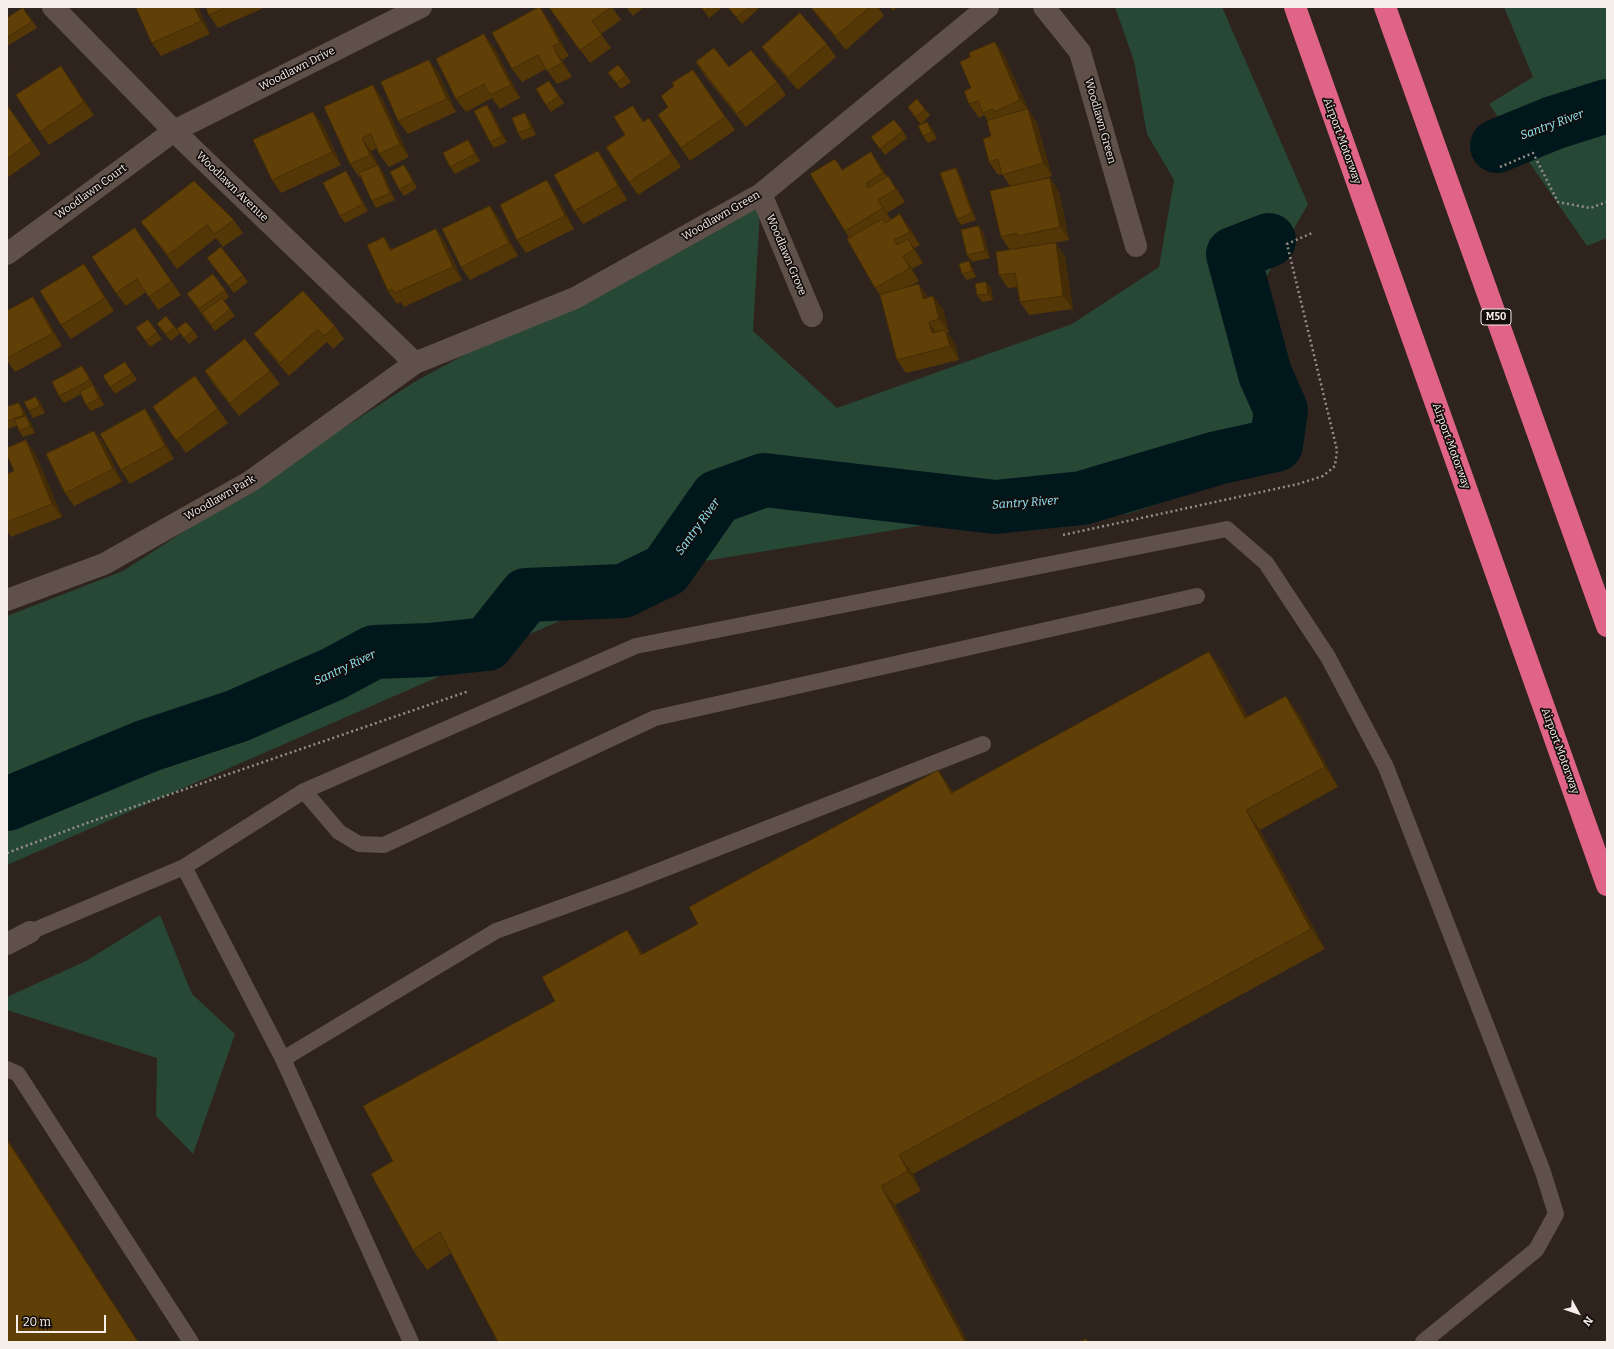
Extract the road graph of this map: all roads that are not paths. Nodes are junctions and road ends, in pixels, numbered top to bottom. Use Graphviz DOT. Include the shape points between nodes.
graph roads {
  1 [pos="53,7"];
  2 [pos="421,7"];
  3 [pos="988,7"];
  4 [pos="1044,7"];
  5 [pos="1295,7"];
  6 [pos="1385,7"];
  7 [pos="174,131"];
  8 [pos="761,194"];
  9 [pos="1136,246"];
  10 [pos="7,254"];
  11 [pos="812,316"];
  12 [pos="415,363"];
  13 [pos="1197,596"];
  14 [pos="7,600"];
  15 [pos="1607,626"];
  16 [pos="983,744"];
  17 [pos="304,791"];
  18 [pos="184,866"];
  19 [pos="1607,885"];
  20 [pos="30,932"];
  21 [pos="7,944"];
  22 [pos="283,1059"];
  23 [pos="7,1069"];
  24 [pos="192,1342"];
  25 [pos="411,1342"];
  26 [pos="1423,1342"];
  1 -- 7 [label="street, Woodlawn Avenue"];
  2 -- 7 [label="street, Woodlawn Drive"];
  3 -- 8 [label="street, Woodlawn Green"];
  4 -- 9 [label="street, Woodlawn Green" via="1080,52"];
  5 -- 19 [label="highway, Airport Motorway"];
  6 -- 15 [label="highway, M50"];
  7 -- 10 [label="street, Woodlawn Court"];
  7 -- 12 [label="street, Woodlawn Avenue"];
  8 -- 11 [label="street, Woodlawn Grove"];
  8 -- 12 [label="street, Woodlawn Green" via="575,298"];
  12 -- 14 [label="street, Woodlawn Park" via="251,481 104,564"];
  13 -- 17 [label="lane" via="655,718 384,845 359,844 339,832"];
  16 -- 22 [label="lane" via="623,885 496,931"];
  17 -- 18 [label="lane"];
  17 -- 26 [label="lane" via="636,646 1227,530 1266,563 1328,657 1386,767 1543,1172 1556,1214 1536,1250"];
  18 -- 20 [label="lane"];
  18 -- 22 [label="lane"];
  20 -- 21 [label="street"];
  22 -- 25 [label="lane"];
  23 -- 24 [label="lane" via="18,1074"];
}
